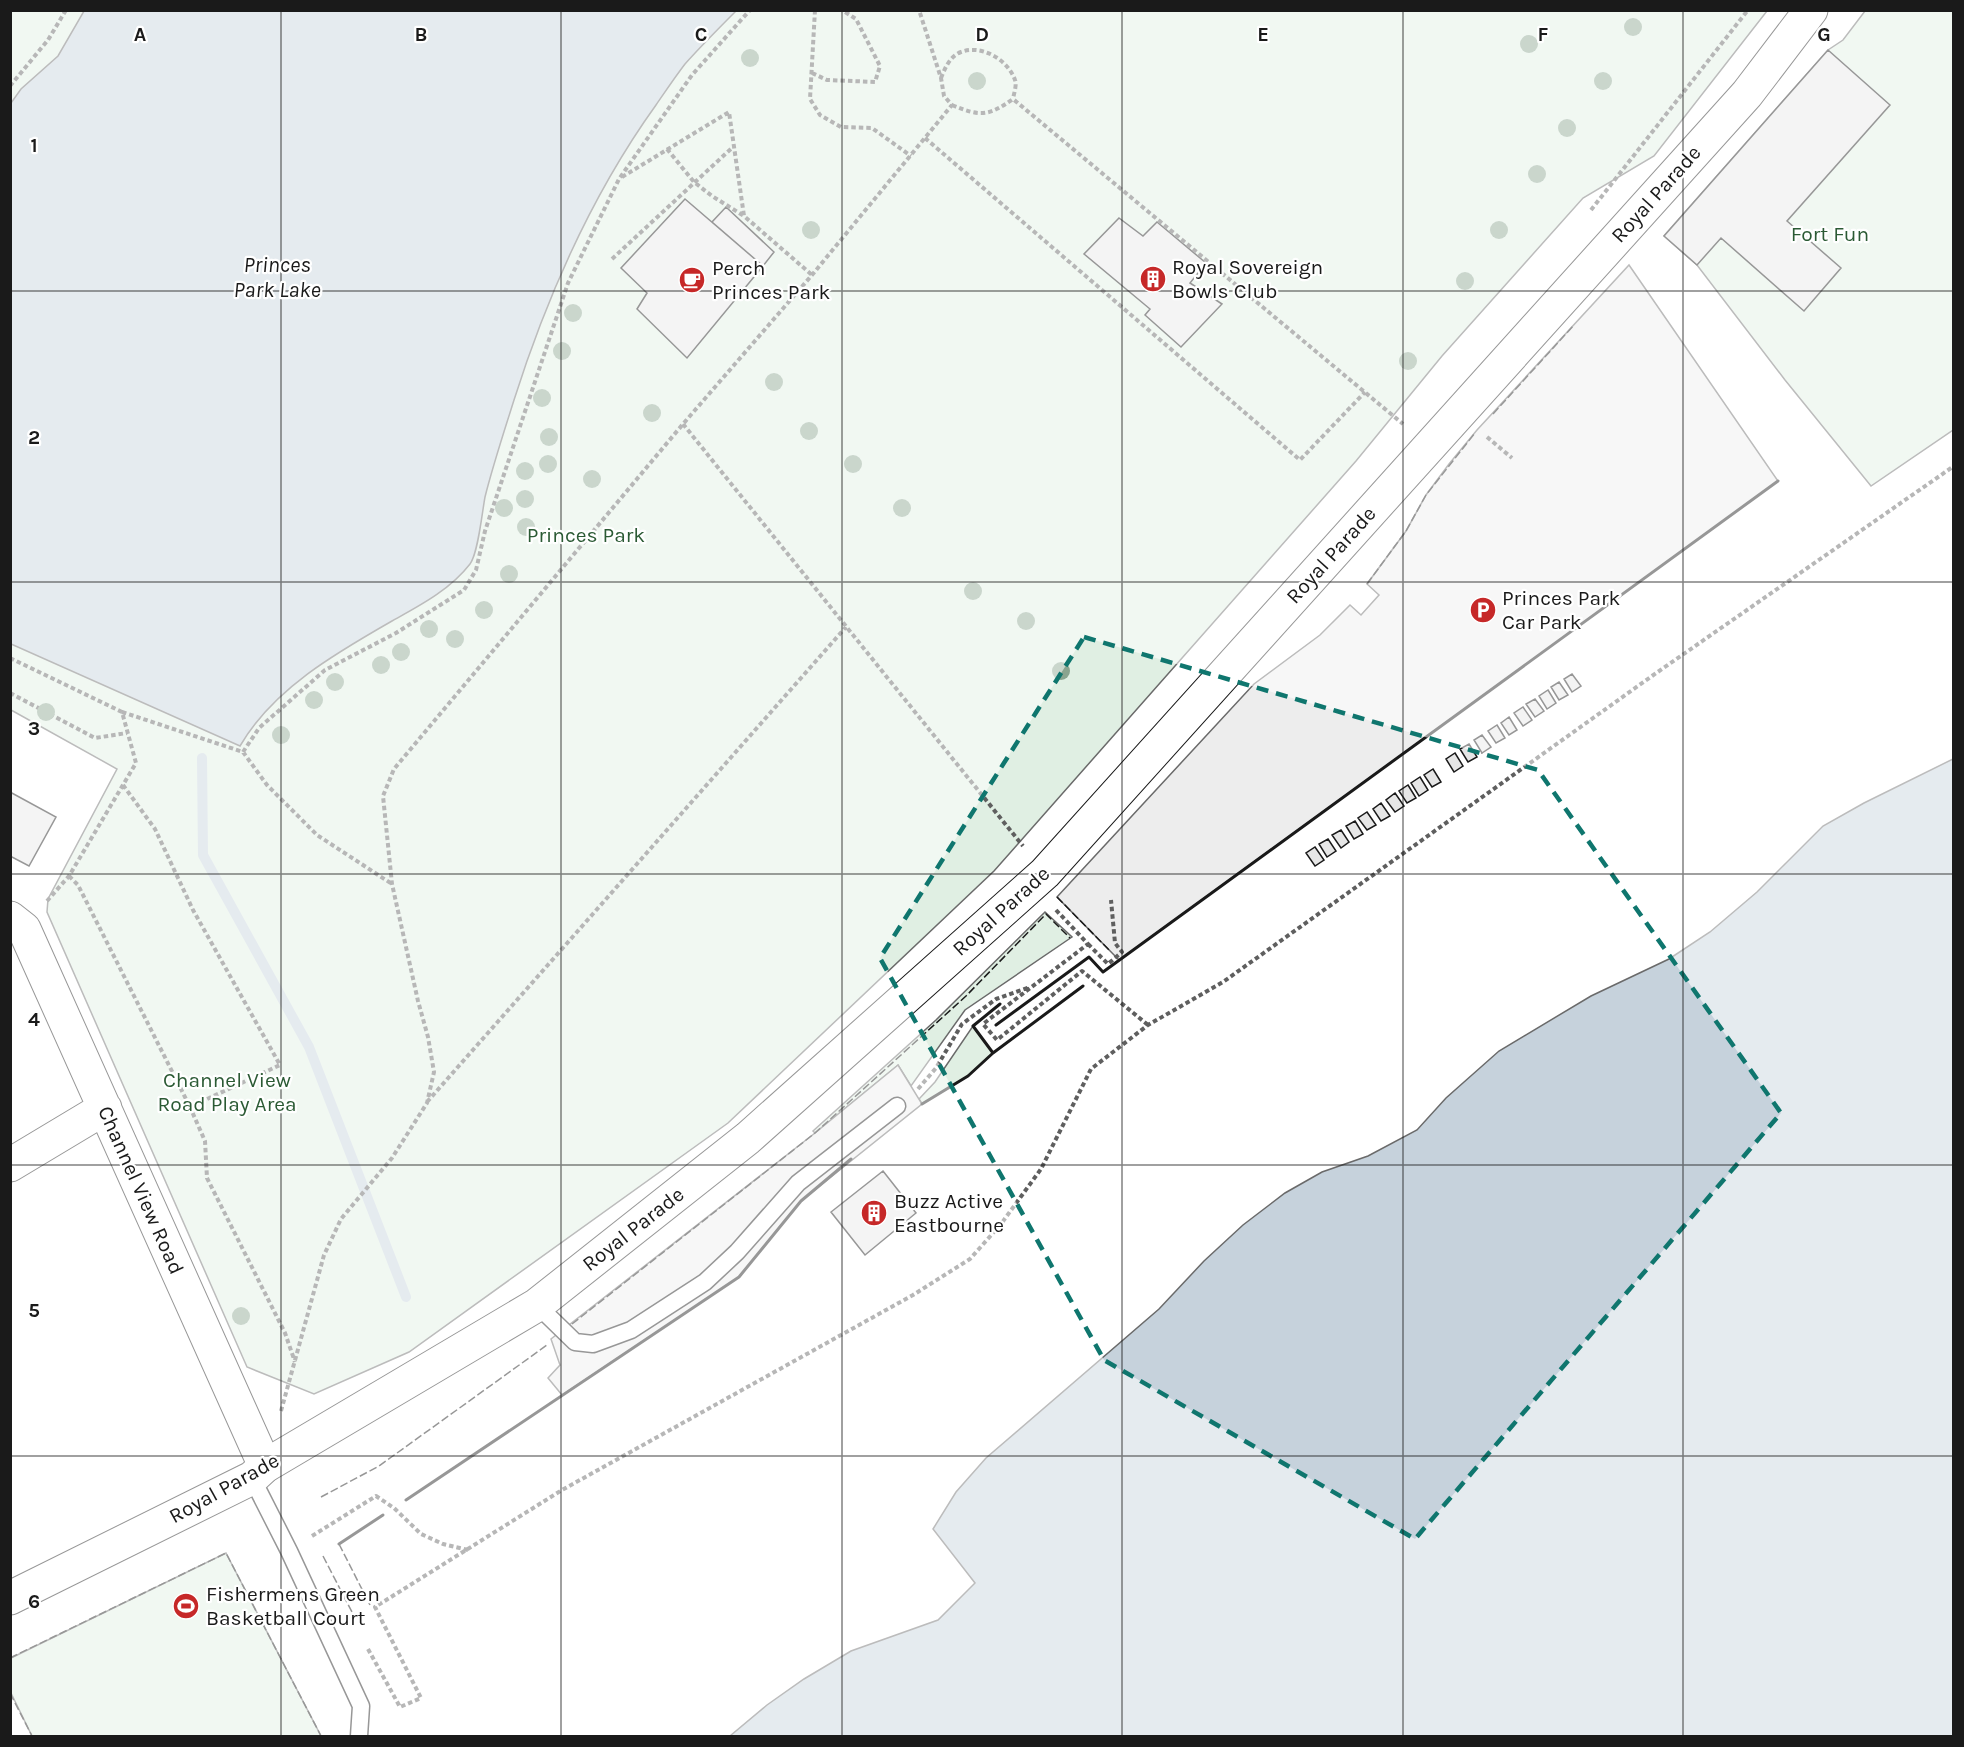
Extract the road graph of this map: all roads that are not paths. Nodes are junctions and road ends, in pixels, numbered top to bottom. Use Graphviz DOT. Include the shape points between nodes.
graph roads {
  1 [pos="1811,10"];
  2 [pos="17,924"];
  3 [pos="897,1106"];
  4 [pos="105,1108"];
  5 [pos="10,1166"];
  6 [pos="537,1305"];
  7 [pos="258,1472"];
  8 [pos="10,1598"];
  9 [pos="359,1737"];
  1 -- 6 [label="street, Royal Parade" via="1747,94 1045,873 748,1138"];
  2 -- 4 [label="street, Channel View Road"];
  3 -- 6 [label="lane" via="798,1183 705,1282 631,1330 593,1344 575,1342"];
  4 -- 5 [label="street"];
  4 -- 7 [label="street, Channel View Road"];
  6 -- 7 [label="street, Royal Parade"];
  7 -- 8 [label="street, Royal Parade"];
  7 -- 9 [label="lane" via="289,1551 361,1706"];
}
